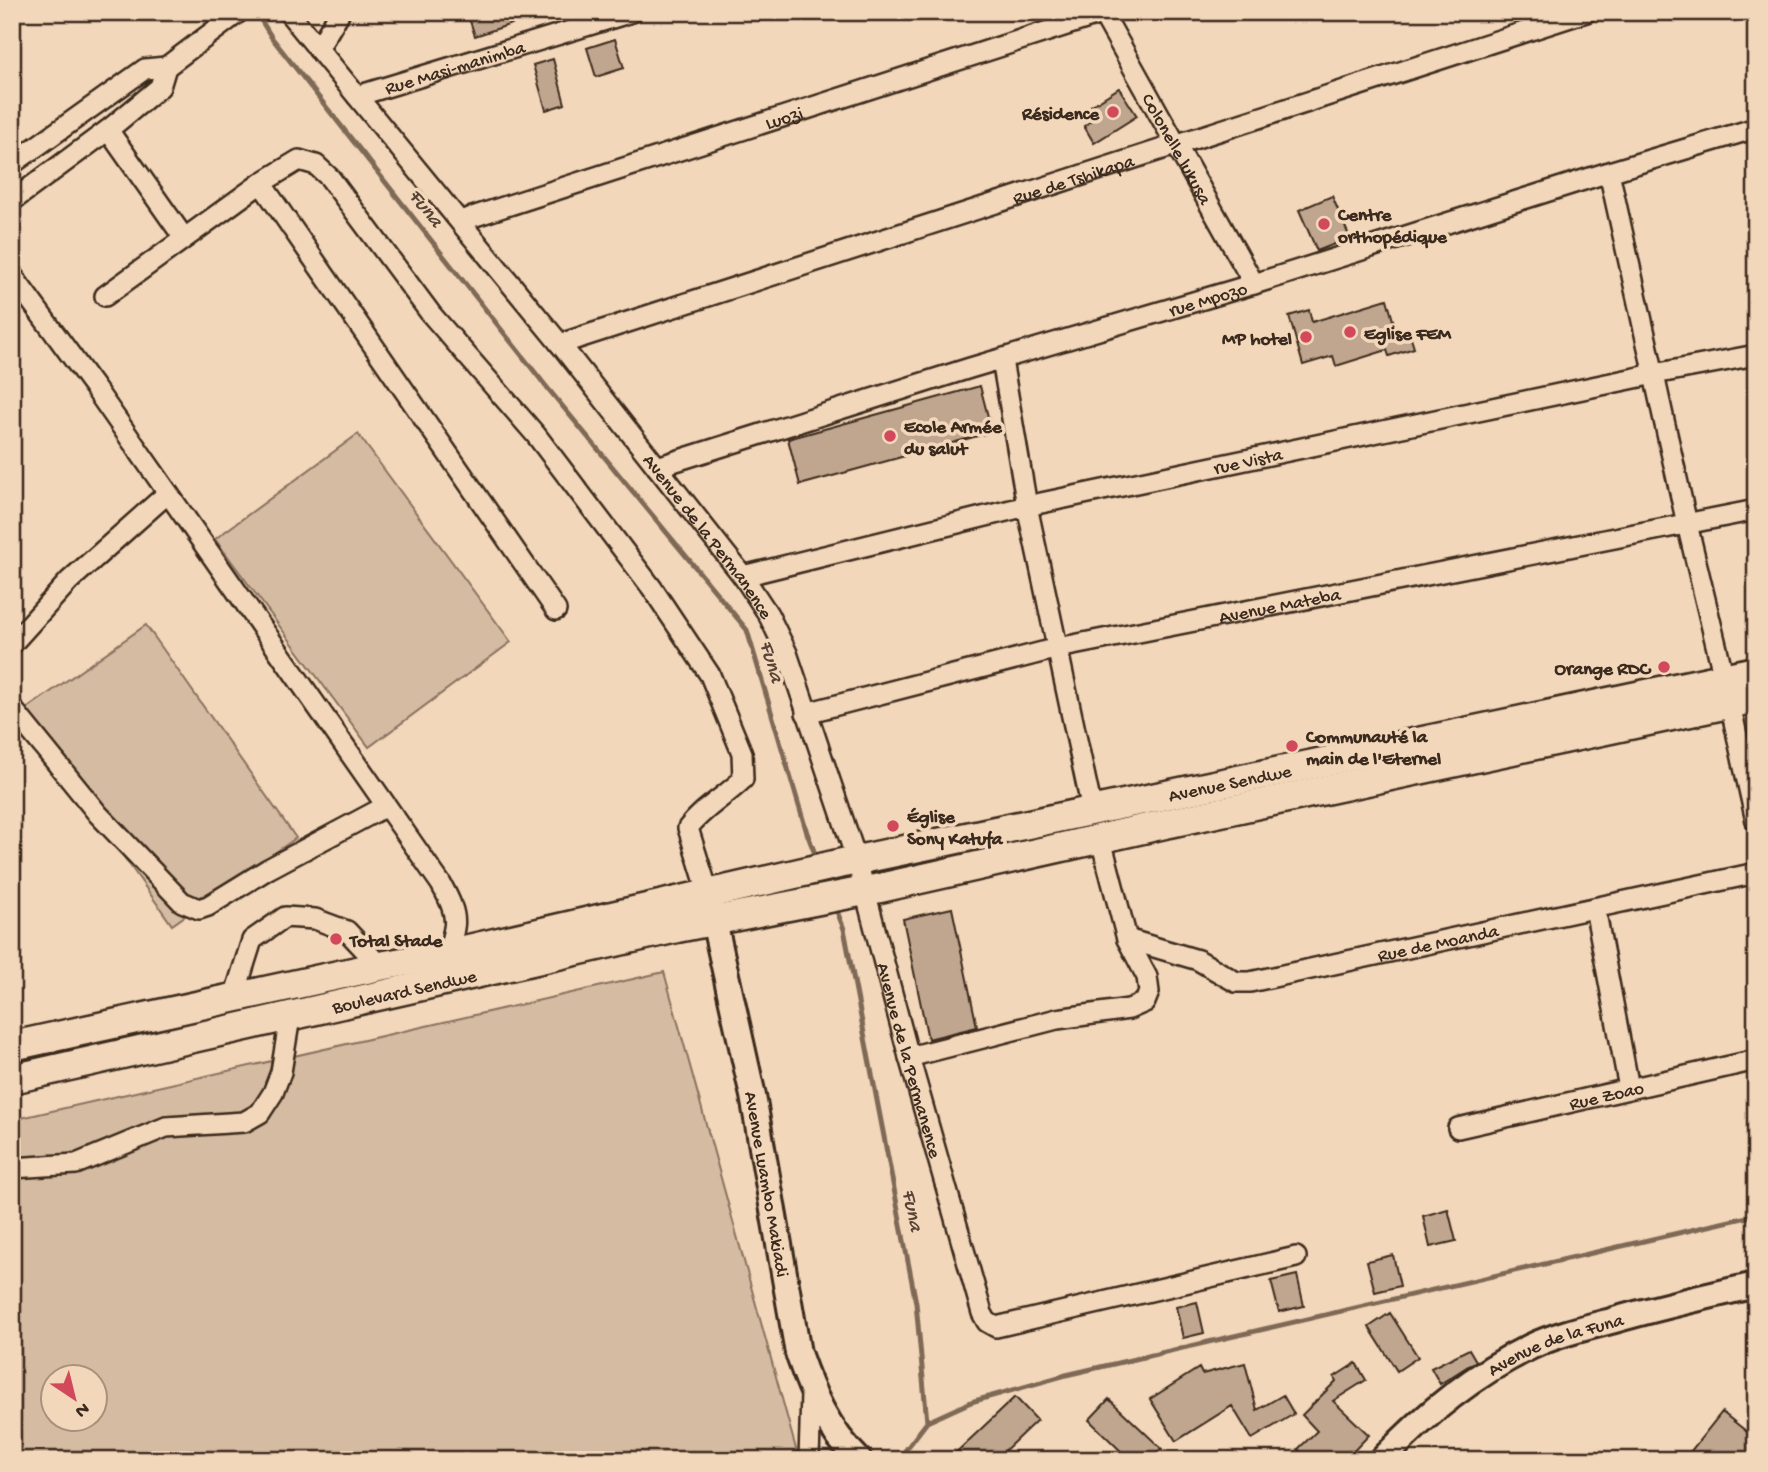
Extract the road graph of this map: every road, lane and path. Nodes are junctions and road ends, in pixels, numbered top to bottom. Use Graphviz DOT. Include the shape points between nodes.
graph roads {
  1 [pos="288,12"];
  2 [pos="340,12"];
  3 [pos="632,12"];
  4 [pos="1586,12"];
  5 [pos="1104,13"];
  6 [pos="233,16"];
  7 [pos="318,49"];
  8 [pos="166,67"];
  9 [pos="357,96"];
  10 [pos="1756,128"];
  11 [pos="108,130"];
  12 [pos="1177,144"];
  13 [pos="12,164"];
  14 [pos="1608,172"];
  15 [pos="261,183"];
  16 [pos="12,201"];
  17 [pos="460,221"];
  18 [pos="184,238"];
  19 [pos="12,275"];
  20 [pos="1254,284"];
  21 [pos="105,296"];
  22 [pos="560,344"];
  23 [pos="1756,355"];
  24 [pos="1002,360"];
  25 [pos="1654,374"];
  26 [pos="657,467"];
  27 [pos="168,493"];
  28 [pos="1027,506"];
  29 [pos="1756,510"];
  30 [pos="1687,524"];
  31 [pos="743,576"];
  32 [pos="556,610"];
  33 [pos="12,644"];
  34 [pos="1058,648"];
  35 [pos="1742,688"];
  36 [pos="12,708"];
  37 [pos="806,713"];
  38 [pos="386,806"];
  39 [pos="1092,810"];
  40 [pos="1756,821"];
  41 [pos="1101,840"];
  42 [pos="847,862"];
  43 [pos="1756,873"];
  44 [pos="787,877"];
  45 [pos="708,892"];
  46 [pos="853,892"];
  47 [pos="796,904"];
  48 [pos="1595,908"];
  49 [pos="713,921"];
  50 [pos="1127,939"];
  51 [pos="380,966"];
  52 [pos="448,967"];
  53 [pos="234,997"];
  54 [pos="290,1017"];
  55 [pos="12,1046"];
  56 [pos="909,1057"];
  57 [pos="1756,1060"];
  58 [pos="12,1079"];
  59 [pos="1629,1088"];
  60 [pos="1458,1128"];
  61 [pos="12,1168"];
  62 [pos="1296,1257"];
  63 [pos="1756,1285"];
  64 [pos="811,1393"];
  65 [pos="856,1456"];
  66 [pos="810,1460"];
  67 [pos="1382,1460"];
  1 -- 7 [label="street, Avenue de la Permanence"];
  2 -- 7 [label="street"];
  3 -- 9 [label="street, Rue Masi-manimba"];
  4 -- 12 [label="street, Rue de Tshikapa"];
  5 -- 12 [label="street, Colonelle lukusa"];
  5 -- 17 [label="street, Luozi"];
  6 -- 8 [label="street"];
  7 -- 9 [label="street, Avenue de la Permanence"];
  8 -- 11 [label="street" via="160,87"];
  8 -- 13 [label="street" via="145,69"];
  9 -- 17 [label="street, Avenue de la Permanence"];
  10 -- 14 [label="street, rue Mpozo"];
  11 -- 16 [label="street"];
  11 -- 18 [label="street"];
  12 -- 20 [label="street, Colonelle lukusa"];
  12 -- 22 [label="street, Rue de Tshikapa"];
  14 -- 20 [label="street, rue Mpozo"];
  14 -- 25 [label="street"];
  15 -- 18 [label="street"];
  15 -- 32 [label="street"];
  15 -- 45 [label="street" via="299,160 316,165 330,178 431,314 536,435 652,589 710,675 742,753 743,779 698,814 688,828"];
  17 -- 22 [label="street, Avenue de la Permanence"];
  18 -- 21 [label="street"];
  19 -- 27 [label="street"];
  20 -- 24 [label="street, rue Mpozo"];
  22 -- 26 [label="street, Avenue de la Permanence"];
  23 -- 25 [label="street, rue Vista"];
  24 -- 26 [label="street, rue Mpozo"];
  24 -- 28 [label="street"];
  25 -- 28 [label="street, rue Vista"];
  25 -- 30 [label="street"];
  26 -- 31 [label="street, Avenue de la Permanence"];
  27 -- 33 [label="street" via="69,581"];
  27 -- 38 [label="street"];
  28 -- 31 [label="street, rue Vista"];
  28 -- 34 [label="street"];
  29 -- 30 [label="street, Avenue Mateba"];
  30 -- 34 [label="street, Avenue Mateba"];
  30 -- 35 [label="street"];
  31 -- 37 [label="street, Avenue de la Permanence" via="787,653"];
  34 -- 37 [label="street, Avenue Mateba"];
  34 -- 39 [label="street"];
  35 -- 39 [label="highway, Avenue Sendwe"];
  35 -- 40 [label="street"];
  35 -- 41 [label="highway, Avenue Sendwe"];
  36 -- 38 [label="street" via="98,814 182,902 199,909"];
  37 -- 42 [label="street, Avenue de la Permanence"];
  38 -- 52 [label="street" via="451,902 455,925"];
  39 -- 42 [label="highway, Avenue Sendwe"];
  41 -- 46 [label="highway, Avenue Sendwe"];
  41 -- 50 [label="street"];
  42 -- 44 [label="highway, Avenue Sendwe"];
  42 -- 46 [label="street, Avenue de la Permanence"];
  43 -- 48 [label="street, Rue de Moanda"];
  44 -- 45 [label="highway, Boulevard Sendwe"];
  45 -- 49 [label="main road, Avenue Luambo Makiadi"];
  45 -- 52 [label="highway, Boulevard Sendwe"];
  46 -- 47 [label="highway, Avenue Sendwe"];
  46 -- 56 [label="street, Avenue de la Permanence"];
  47 -- 49 [label="highway, Boulevard Sendwe"];
  48 -- 50 [label="street, Rue de Moanda" via="1250,982 1236,982 1198,960"];
  48 -- 59 [label="street"];
  49 -- 52 [label="highway, Boulevard Sendwe"];
  49 -- 64 [label="main road, Avenue Luambo Makiadi" via="753,1096 798,1353"];
  50 -- 56 [label="street" via="1147,978 1145,1002"];
  51 -- 52 [label="highway, Boulevard Sendwe"];
  51 -- 53 [label="highway, Boulevard Sendwe"];
  51 -- 53 [label="street" via="347,931 316,919 285,917 252,940"];
  52 -- 54 [label="highway, Boulevard Sendwe"];
  53 -- 55 [label="highway, Boulevard Sendwe"];
  54 -- 58 [label="highway, Boulevard Sendwe"];
  54 -- 61 [label="street" via="273,1093 260,1113 244,1122 166,1127 76,1164"];
  56 -- 62 [label="street, Avenue de la Permanence" via="982,1313 996,1327"];
  57 -- 59 [label="street, Rue Zoao"];
  59 -- 60 [label="street, Rue Zoao"];
  63 -- 67 [label="main road, Avenue de la Funa" via="1613,1320 1530,1347 1436,1408"];
  64 -- 65 [label="main road, Avenue Luambo Makiadi" via="829,1425"];
  64 -- 66 [label="street"];
}
